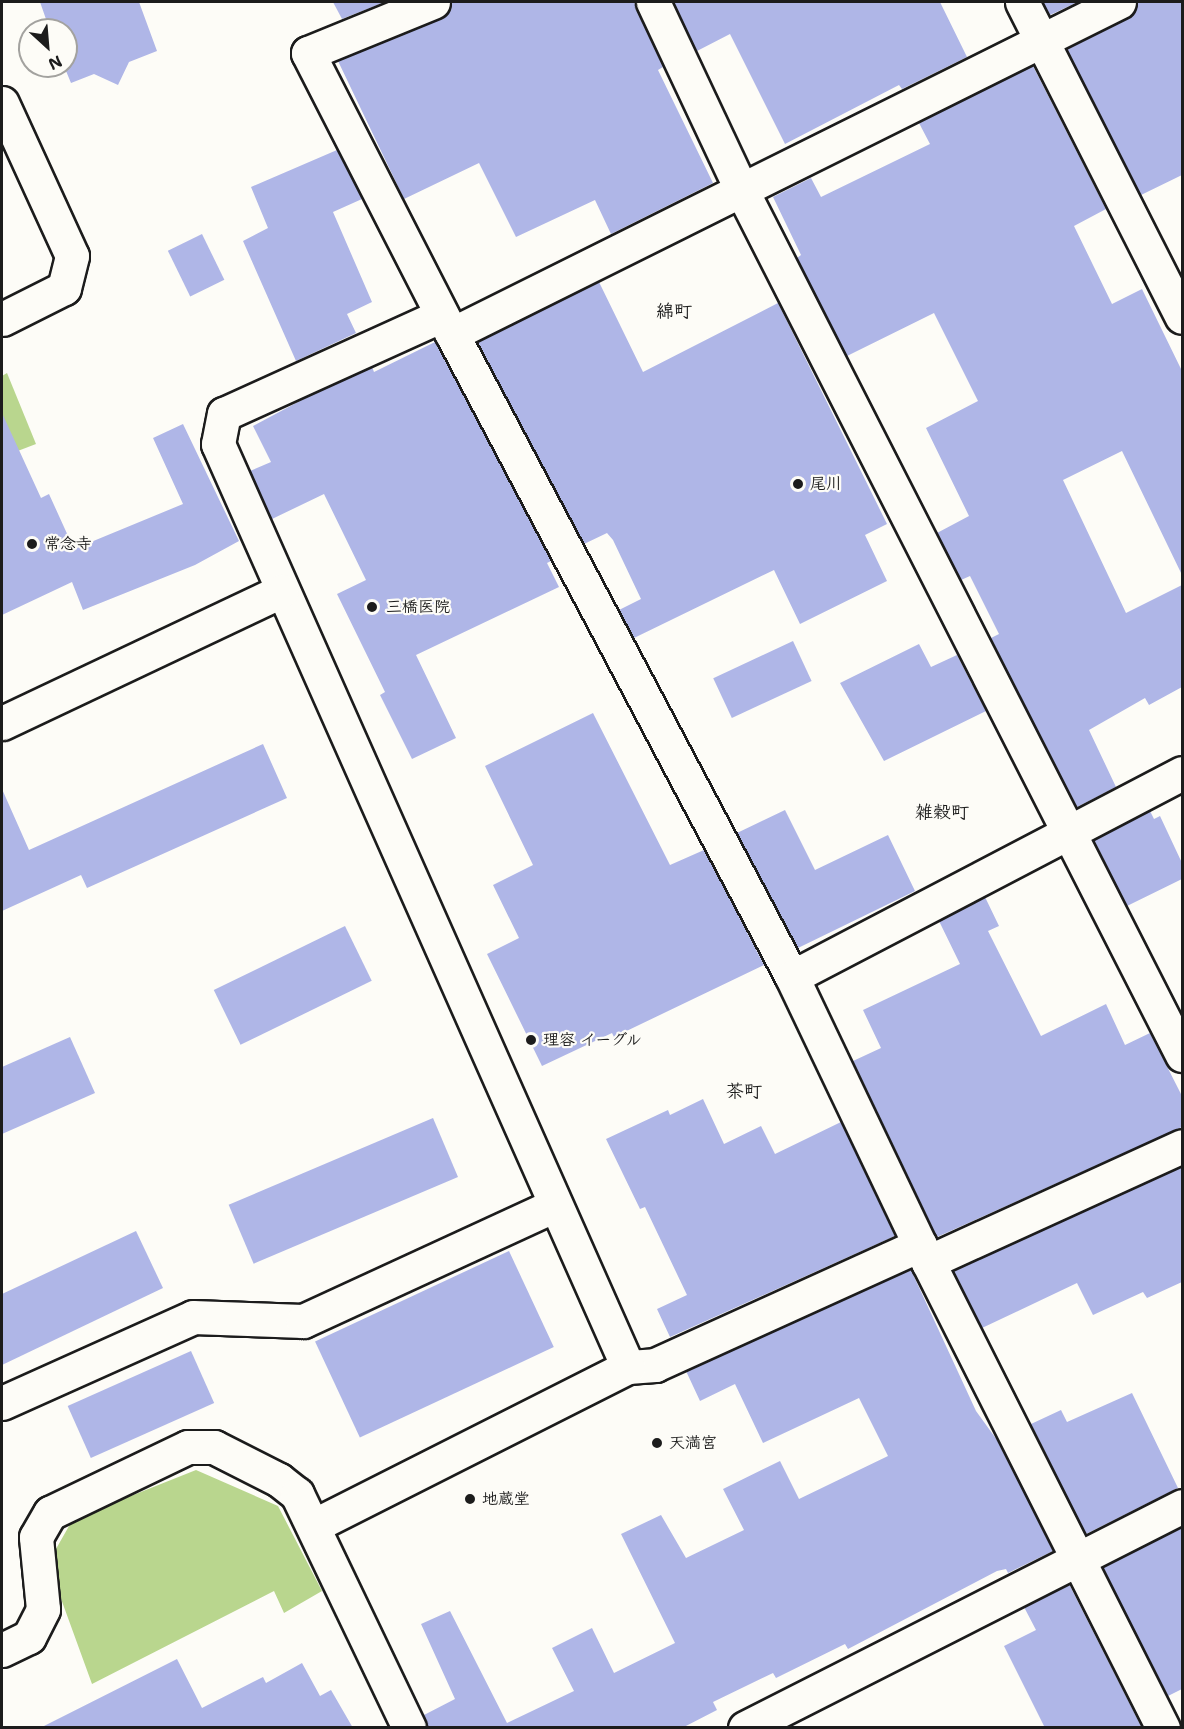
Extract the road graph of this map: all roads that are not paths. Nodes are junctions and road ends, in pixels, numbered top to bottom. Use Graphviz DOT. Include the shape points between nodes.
graph roads {
  1 [pos="433,2"];
  2 [pos="653,2"];
  3 [pos="1022,2"];
  4 [pos="1119,2"];
  5 [pos="1040,39"];
  6 [pos="2,103"];
  7 [pos="741,189"];
  8 [pos="1182,317"];
  9 [pos="2,319"];
  10 [pos="447,325"];
  11 [pos="281,591"];
  12 [pos="2,723"];
  13 [pos="1182,773"];
  14 [pos="1070,832"];
  15 [pos="792,976"];
  16 [pos="1182,1055"];
  17 [pos="1182,1146"];
  18 [pos="555,1205"];
  19 [pos="924,1254"];
  20 [pos="628,1367"];
  21 [pos="2,1403"];
  22 [pos="1182,1506"];
  23 [pos="313,1526"];
  24 [pos="1079,1556"];
  25 [pos="2,1650"];
  26 [pos="409,1728"];
  27 [pos="745,1728"];
  28 [pos="1163,1728"];
  1 -- 10 [label="street" via="308,53"];
  2 -- 7 [label="street"];
  3 -- 5 [label="street"];
  4 -- 5 [label="street"];
  5 -- 7 [label="street"];
  5 -- 8 [label="street"];
  6 -- 9 [label="street" via="72,256 64,288"];
  7 -- 10 [label="street"];
  7 -- 14 [label="street"];
  10 -- 11 [label="street" via="224,414 218,444"];
  10 -- 15 [label="street"];
  11 -- 12 [label="street"];
  11 -- 18 [label="street"];
  13 -- 14 [label="street"];
  14 -- 15 [label="street"];
  14 -- 16 [label="street"];
  15 -- 19 [label="street"];
  17 -- 19 [label="street"];
  18 -- 20 [label="street"];
  18 -- 21 [label="street" via="303,1321 193,1317"];
  19 -- 20 [label="street" via="655,1365"];
  19 -- 24 [label="street"];
  20 -- 23 [label="street"];
  22 -- 24 [label="street"];
  23 -- 25 [label="street" via="297,1494 279,1480 214,1448 188,1447 50,1513 36,1537 43,1609 29,1636"];
  23 -- 26 [label="street"];
  24 -- 27 [label="street"];
  24 -- 28 [label="street"];
}
